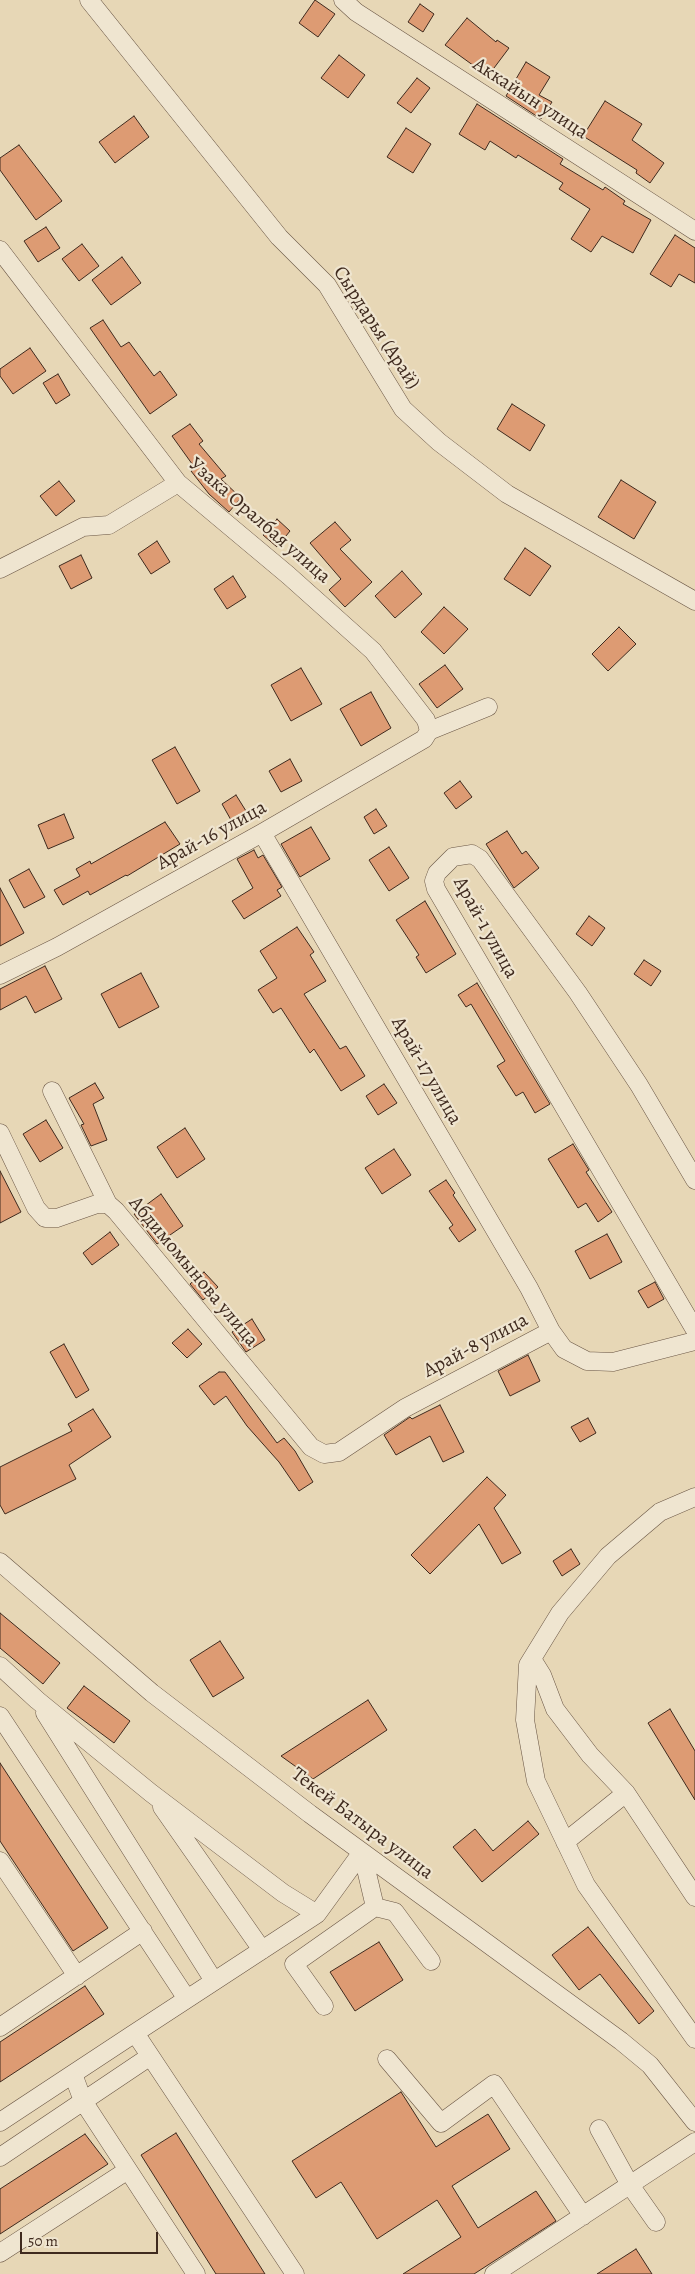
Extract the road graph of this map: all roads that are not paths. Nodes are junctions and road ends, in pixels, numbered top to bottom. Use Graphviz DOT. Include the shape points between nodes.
graph roads {
  1 [pos="90,0"];
  2 [pos="343,0"];
  3 [pos="695,231"];
  4 [pos="0,250"];
  5 [pos="178,483"];
  6 [pos="0,569"];
  7 [pos="695,601"];
  8 [pos="488,707"];
  9 [pos="428,726"];
  10 [pos="262,833"];
  11 [pos="0,975"];
  12 [pos="52,1090"];
  13 [pos="0,1133"];
  14 [pos="695,1180"];
  15 [pos="108,1204"];
  16 [pos="695,1330"];
  17 [pos="551,1331"];
  18 [pos="695,1341"];
  19 [pos="339,1452"];
  20 [pos="695,1497"];
  21 [pos="0,1562"];
  22 [pos="532,1658"];
  23 [pos="0,1666"];
  24 [pos="37,1700"];
  25 [pos="2,1722"];
  26 [pos="152,1793"];
  27 [pos="626,1793"];
  28 [pos="565,1842"];
  29 [pos="362,1852"];
  30 [pos="0,1861"];
  31 [pos="695,1897"];
  32 [pos="375,1907"];
  33 [pos="317,1914"];
  34 [pos="143,1931"];
  35 [pos="262,1950"];
  36 [pos="431,1961"];
  37 [pos="77,1976"];
  38 [pos="214,1982"];
  39 [pos="188,1999"];
  40 [pos="324,2006"];
  41 [pos="0,2027"];
  42 [pos="135,2034"];
  43 [pos="695,2039"];
  44 [pos="149,2057"];
  45 [pos="388,2059"];
  46 [pos="74,2074"];
  47 [pos="83,2101"];
  48 [pos="0,2122"];
  49 [pos="695,2122"];
  50 [pos="599,2129"];
  51 [pos="695,2142"];
  52 [pos="0,2158"];
  53 [pos="128,2170"];
  54 [pos="630,2185"];
  55 [pos="583,2216"];
  56 [pos="656,2222"];
  57 [pos="0,2253"];
  58 [pos="196,2274"];
  59 [pos="295,2274"];
  60 [pos="494,2274"];
  1 -- 7 [label="street, Сырдарья (Арай)" via="279,237 327,285 403,409 439,442 507,494"];
  2 -- 3 [label="street, Аккайын улица" via="356,12"];
  4 -- 5 [label="street, Узака Оралбая улица"];
  5 -- 6 [label="street" via="108,525 83,527"];
  5 -- 9 [label="street, Узака Оралбая улица" via="373,651"];
  8 -- 9 [label="street, Арай-16 улица"];
  9 -- 10 [label="street, Арай-16 улица" via="424,739"];
  10 -- 11 [label="street, Арай-16 улица" via="57,947"];
  10 -- 17 [label="street, Арай-17 улица"];
  12 -- 15 [label="street"];
  13 -- 15 [label="street, Абдимомынова улица" via="36,1208 45,1218"];
  14 -- 16 [label="street, Арай-1 улица" via="639,1085 589,1010 480,859 472,854 452,857 437,873 436,889"];
  15 -- 19 [label="street, Абдимомынова улица" via="311,1447 324,1454"];
  17 -- 18 [label="street, Арай-8 улица" via="564,1348 587,1361 612,1362"];
  17 -- 19 [label="street, Арай-8 улица" via="405,1408"];
  20 -- 22 [label="street" via="660,1512 608,1556 560,1614"];
  21 -- 29 [label="street, Текей Батыра улица" via="152,1692"];
  22 -- 27 [label="street" via="555,1709 590,1756"];
  22 -- 28 [label="street" via="528,1665 525,1720 532,1764 536,1781"];
  23 -- 24 [label="street"];
  24 -- 26 [label="street"];
  24 -- 38 [label="street"];
  25 -- 34 [label="street"];
  26 -- 33 [label="street" via="282,1893"];
  26 -- 35 [label="street"];
  27 -- 28 [label="street"];
  27 -- 31 [label="street"];
  28 -- 43 [label="street" via="586,1885"];
  29 -- 32 [label="street"];
  29 -- 33 [label="street"];
  29 -- 49 [label="street, Текей Батыра улица" via="621,2041 650,2065"];
  30 -- 37 [label="street"];
  32 -- 36 [label="street" via="395,1912"];
  32 -- 40 [label="street" via="294,1964"];
  33 -- 35 [label="street"];
  34 -- 37 [label="street"];
  34 -- 39 [label="street"];
  35 -- 38 [label="street"];
  37 -- 41 [label="street"];
  38 -- 39 [label="street"];
  39 -- 42 [label="street"];
  42 -- 44 [label="street"];
  42 -- 46 [label="street"];
  44 -- 47 [label="street"];
  44 -- 59 [label="street"];
  45 -- 55 [label="street" via="441,2123 494,2084"];
  46 -- 47 [label="street"];
  46 -- 48 [label="street"];
  47 -- 52 [label="street"];
  47 -- 53 [label="street"];
  50 -- 54 [label="street"];
  51 -- 54 [label="street"];
  53 -- 57 [label="street"];
  53 -- 58 [label="street"];
  54 -- 55 [label="street"];
  54 -- 56 [label="street"];
  55 -- 60 [label="street"];
}
